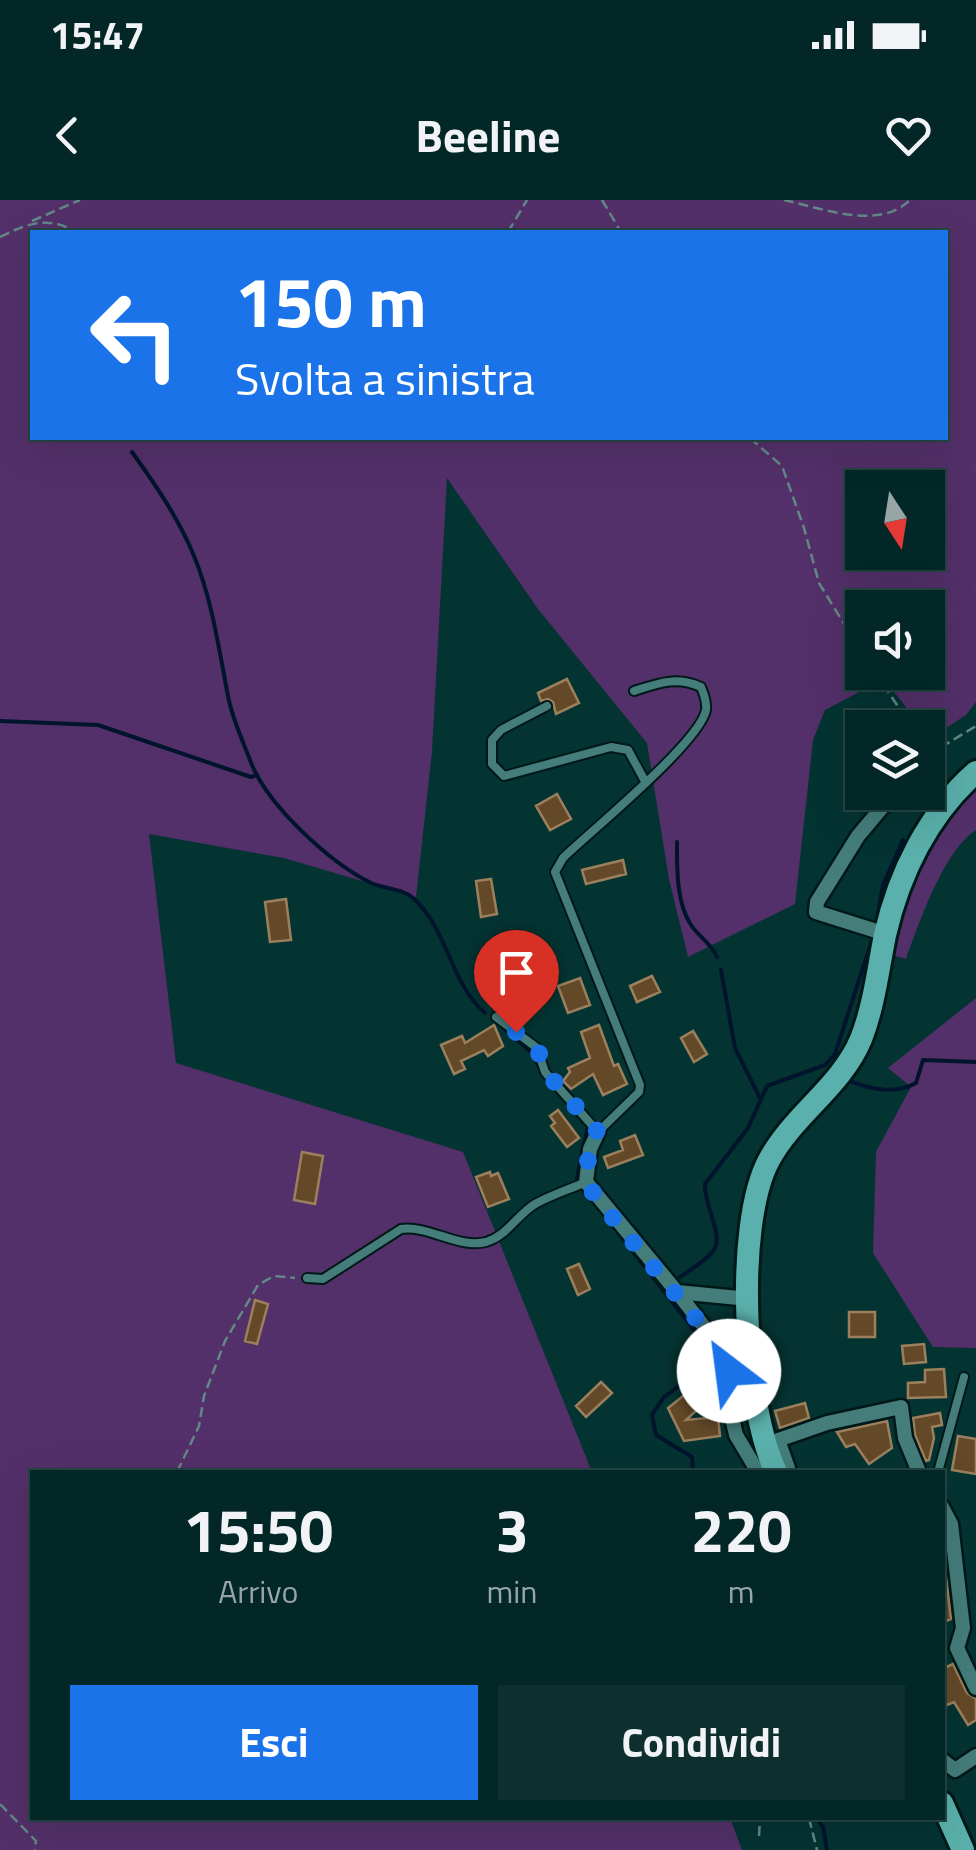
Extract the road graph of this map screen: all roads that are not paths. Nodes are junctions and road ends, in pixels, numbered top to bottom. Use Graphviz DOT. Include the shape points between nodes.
graph roads {
  1 [pos="634,691"];
  2 [pos="548,706"];
  3 [pos="976,772"];
  4 [pos="646,783"];
  5 [pos="880,810"];
  6 [pos="886,934"];
  7 [pos="496,1017"];
  8 [pos="598,1132"];
  9 [pos="586,1182"];
  10 [pos="307,1278"];
  11 [pos="676,1292"];
  12 [pos="750,1299"];
  13 [pos="964,1376"];
  14 [pos="757,1470"];
  15 [pos="775,1470"];
  16 [pos="787,1470"];
  17 [pos="918,1470"];
  18 [pos="939,1470"];
  19 [pos="945,1513"];
  20 [pos="976,1688"];
  21 [pos="976,1756"];
  22 [pos="945,1762"];
  23 [pos="945,1810"];
  24 [pos="963,1850"];
  1 -- 4 [label="lane" via="687,681 705,696 701,724"];
  2 -- 4 [label="lane" via="492,740 492,764 504,776 610,747 628,750"];
  3 -- 6 [label="main road" via="912,857"];
  4 -- 8 [label="lane" via="563,858 556,872 640,1085"];
  5 -- 6 [label="street" via="816,902 816,912"];
  6 -- 12 [label="main road" via="856,1048 762,1176 750,1217"];
  7 -- 8 [label="lane" via="537,1048 546,1072"];
  8 -- 9 [label="street"];
  9 -- 10 [label="lane" via="533,1205 484,1242 401,1229 323,1278"];
  9 -- 11 [label="street"];
  11 -- 12 [label="street"];
  11 -- 14 [label="street" via="726,1355 736,1435"];
  12 -- 15 [label="main road" via="755,1406"];
  13 -- 18 [label="lane"];
  16 -- 17 [label="street" via="778,1440 901,1407"];
  19 -- 20 [label="street" via="964,1628 957,1648"];
  21 -- 22 [label="street" via="955,1770"];
  23 -- 24 [label="main road"];
}
